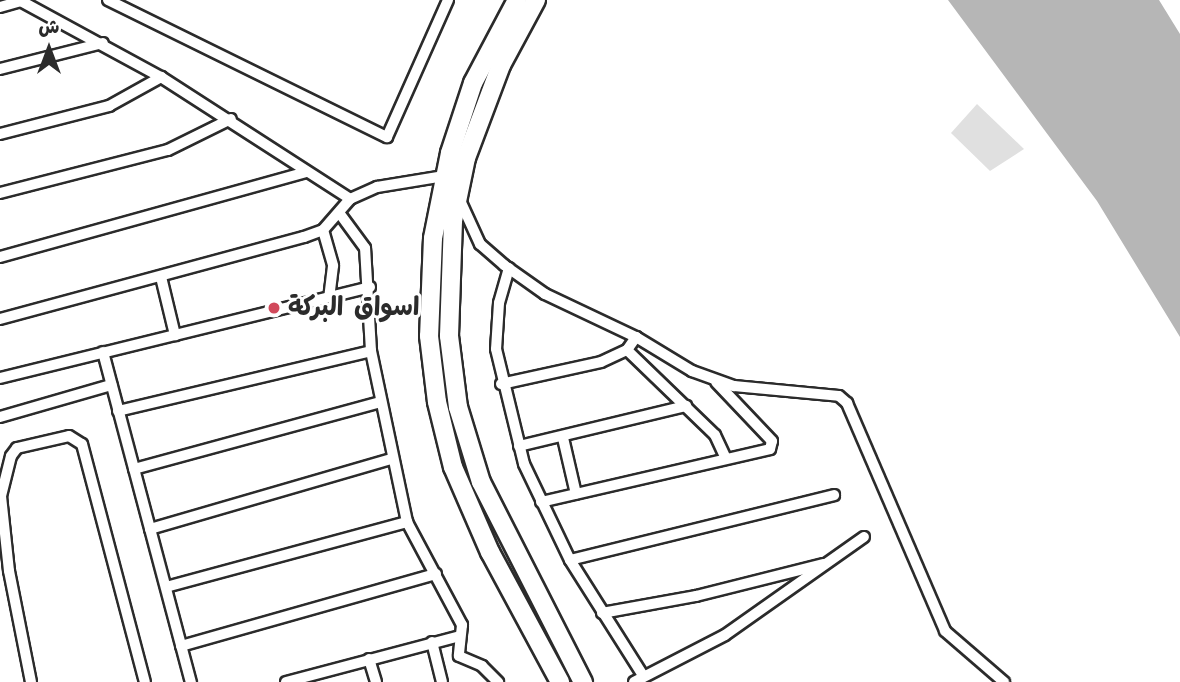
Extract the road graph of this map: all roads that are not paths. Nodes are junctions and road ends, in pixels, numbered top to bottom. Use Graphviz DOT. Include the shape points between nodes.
graph roads {
  1 [pos="20,0"];
  2 [pos="108,0"];
  3 [pos="448,0"];
  4 [pos="517,0"];
  5 [pos="536,0"];
  6 [pos="0,7"];
  7 [pos="103,43"];
  8 [pos="0,69"];
  9 [pos="161,77"];
  10 [pos="231,120"];
  11 [pos="0,134"];
  12 [pos="458,156"];
  13 [pos="306,172"];
  14 [pos="444,176"];
  15 [pos="0,193"];
  16 [pos="457,195"];
  17 [pos="350,199"];
  18 [pos="340,214"];
  19 [pos="323,230"];
  20 [pos="0,257"];
  21 [pos="509,268"];
  22 [pos="161,277"];
  23 [pos="370,287"];
  24 [pos="329,297"];
  25 [pos="0,319"];
  26 [pos="174,335"];
  27 [pos="636,337"];
  28 [pos="627,350"];
  29 [pos="371,351"];
  30 [pos="103,352"];
  31 [pos="0,378"];
  32 [pos="714,380"];
  33 [pos="501,384"];
  34 [pos="111,385"];
  35 [pos="380,402"];
  36 [pos="686,406"];
  37 [pos="118,411"];
  38 [pos="0,417"];
  39 [pos="564,438"];
  40 [pos="519,446"];
  41 [pos="391,459"];
  42 [pos="726,459"];
  43 [pos="134,469"];
  44 [pos="576,494"];
  45 [pos="834,495"];
  46 [pos="541,502"];
  47 [pos="407,522"];
  48 [pos="150,528"];
  49 [pos="864,537"];
  50 [pos="570,560"];
  51 [pos="831,561"];
  52 [pos="4,572"];
  53 [pos="436,574"];
  54 [pos="166,587"];
  55 [pos="602,613"];
  56 [pos="460,636"];
  57 [pos="432,642"];
  58 [pos="181,646"];
  59 [pos="369,659"];
  60 [pos="644,677"];
  61 [pos="312,678"];
  62 [pos="31,682"];
  63 [pos="145,682"];
  64 [pos="191,682"];
  65 [pos="286,682"];
  66 [pos="376,682"];
  67 [pos="442,682"];
  68 [pos="498,682"];
  69 [pos="560,682"];
  70 [pos="583,682"];
  71 [pos="634,682"];
  72 [pos="1004,682"];
  1 -- 6 [label="street"];
  1 -- 7 [label="street"];
  2 -- 3 [label="street" via="387,137"];
  4 -- 12 [label="highway" via="473,83"];
  5 -- 12 [label="highway"];
  7 -- 8 [label="street"];
  7 -- 9 [label="street"];
  9 -- 10 [label="street"];
  9 -- 11 [label="street" via="109,106"];
  10 -- 13 [label="street"];
  10 -- 15 [label="street" via="168,150"];
  12 -- 14 [label="highway"];
  12 -- 16 [label="highway"];
  13 -- 17 [label="street"];
  13 -- 20 [label="street"];
  14 -- 17 [label="street" via="393,182"];
  14 -- 69 [label="highway" via="433,238 428,311 442,424 476,522"];
  16 -- 21 [label="street" via="480,244"];
  16 -- 70 [label="highway" via="448,312 463,426 489,501"];
  17 -- 18 [label="street"];
  18 -- 19 [label="street"];
  18 -- 23 [label="street" via="365,248"];
  19 -- 22 [label="street"];
  19 -- 24 [label="street" via="333,266"];
  21 -- 27 [label="street" via="545,294"];
  21 -- 33 [label="street" via="496,329"];
  22 -- 25 [label="street"];
  22 -- 26 [label="street"];
  23 -- 24 [label="street"];
  23 -- 29 [label="street"];
  24 -- 26 [label="street"];
  26 -- 30 [label="street"];
  27 -- 28 [label="street"];
  27 -- 32 [label="street"];
  28 -- 33 [label="street" via="579,368"];
  28 -- 36 [label="street"];
  29 -- 35 [label="street"];
  29 -- 37 [label="street"];
  30 -- 31 [label="street"];
  30 -- 34 [label="street"];
  32 -- 42 [label="street" via="772,441 770,449"];
  32 -- 72 [label="street" via="755,389 839,396 847,404 945,631"];
  33 -- 40 [label="street"];
  34 -- 37 [label="street"];
  34 -- 38 [label="street"];
  35 -- 41 [label="street"];
  35 -- 43 [label="street"];
  36 -- 39 [label="street"];
  36 -- 42 [label="street" via="715,435"];
  37 -- 43 [label="street"];
  39 -- 40 [label="street"];
  39 -- 44 [label="street"];
  40 -- 46 [label="street"];
  41 -- 47 [label="street"];
  41 -- 48 [label="street"];
  42 -- 44 [label="street"];
  43 -- 48 [label="street"];
  44 -- 46 [label="street"];
  45 -- 50 [label="street"];
  46 -- 50 [label="street"];
  47 -- 53 [label="street"];
  47 -- 54 [label="street"];
  48 -- 54 [label="street"];
  49 -- 51 [label="street"];
  50 -- 55 [label="street"];
  51 -- 55 [label="street" via="696,596"];
  51 -- 60 [label="street" via="725,635"];
  52 -- 62 [label="street"];
  52 -- 63 [label="street" via="1,505 10,456 21,446 77,438"];
  53 -- 56 [label="street" via="462,625"];
  53 -- 58 [label="street"];
  54 -- 58 [label="street"];
  55 -- 60 [label="street"];
  56 -- 57 [label="street"];
  56 -- 68 [label="street" via="459,656 482,666"];
  57 -- 59 [label="street"];
  57 -- 67 [label="street"];
  58 -- 64 [label="street"];
  59 -- 61 [label="street"];
  59 -- 66 [label="street"];
  60 -- 71 [label="street"];
  61 -- 65 [label="street"];
}
